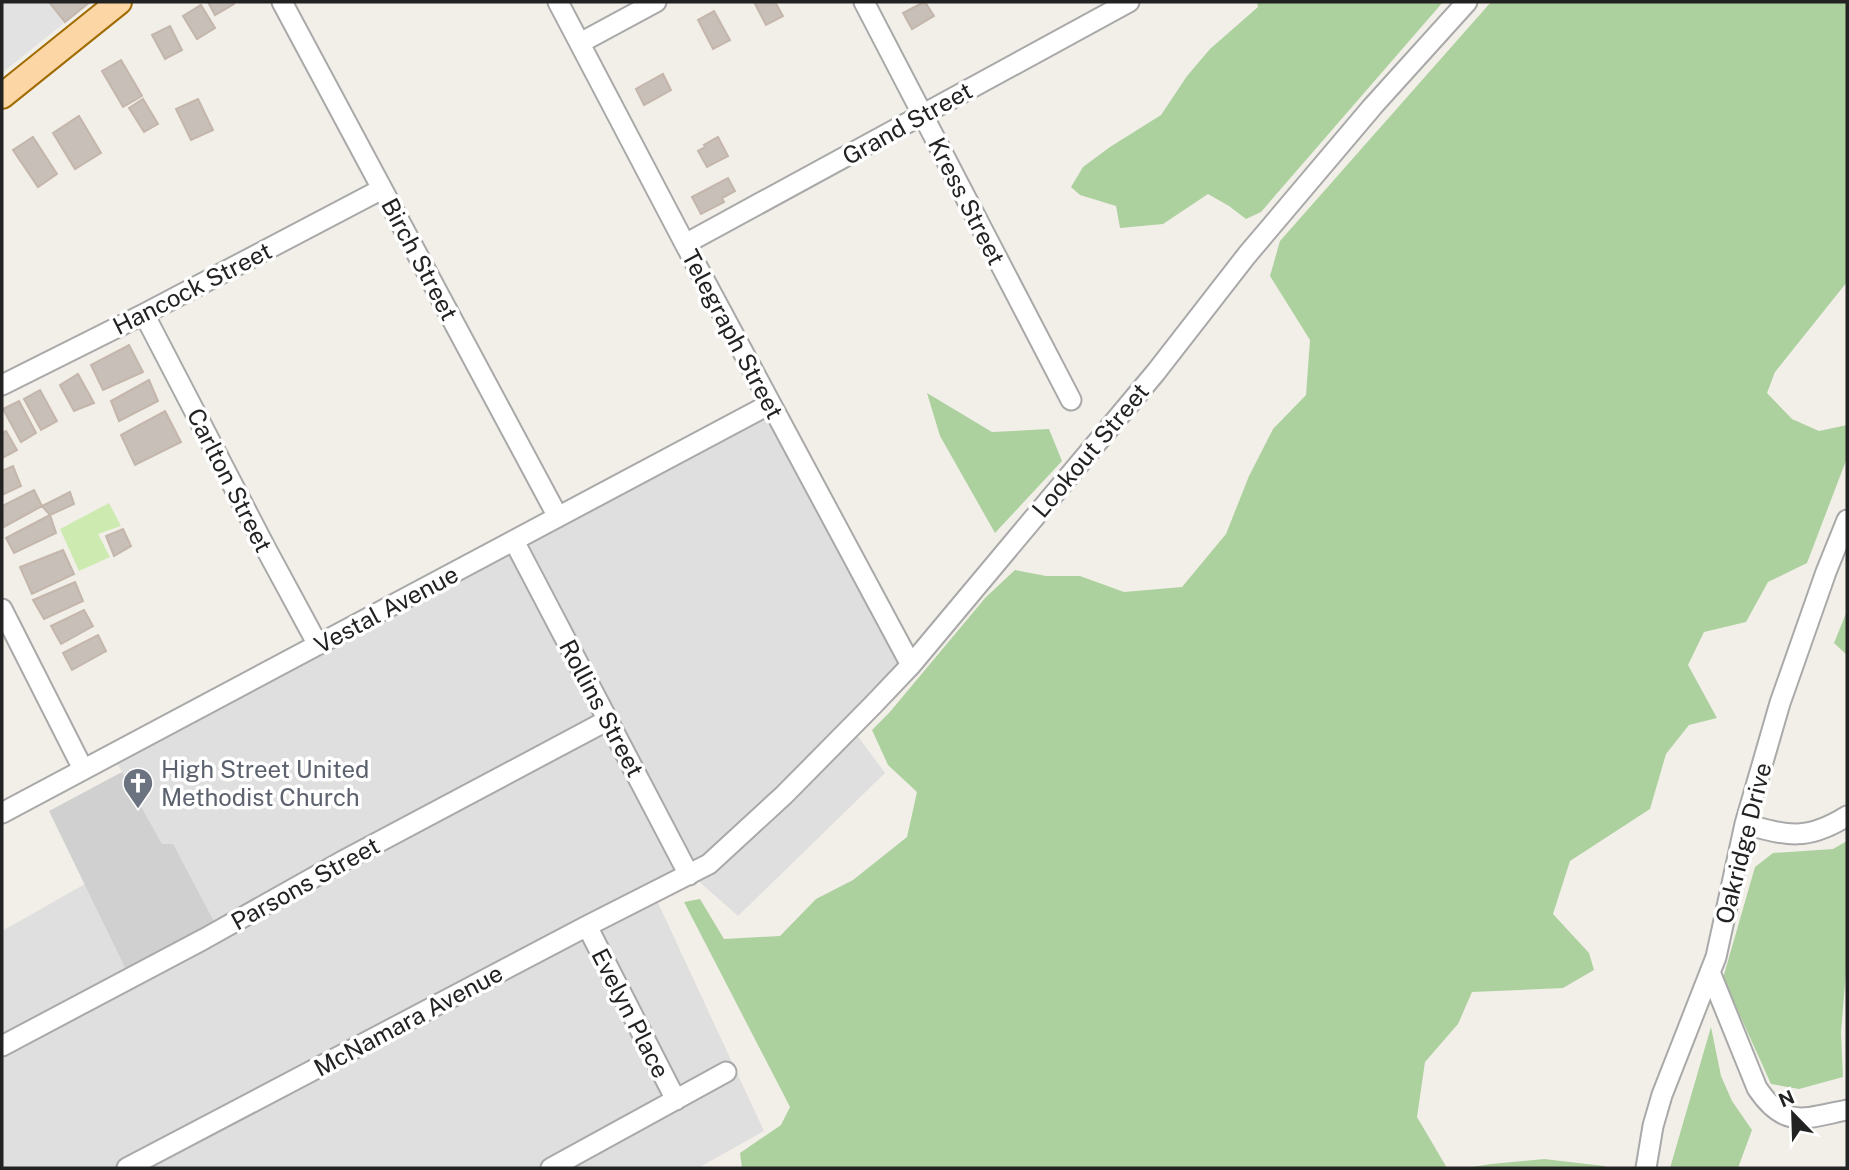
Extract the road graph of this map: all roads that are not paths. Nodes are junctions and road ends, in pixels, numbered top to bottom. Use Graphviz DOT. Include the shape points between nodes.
graph roads {
  1 [pos="118,2"];
  2 [pos="282,2"];
  3 [pos="558,2"];
  4 [pos="656,2"];
  5 [pos="864,2"];
  6 [pos="1129,2"];
  7 [pos="1467,2"];
  8 [pos="580,43"];
  9 [pos="2,96"];
  10 [pos="923,114"];
  11 [pos="382,189"];
  12 [pos="685,244"];
  13 [pos="144,314"];
  14 [pos="2,385"];
  15 [pos="1071,400"];
  16 [pos="770,404"];
  17 [pos="558,517"];
  18 [pos="1847,520"];
  19 [pos="514,541"];
  20 [pos="2,609"];
  21 [pos="318,645"];
  22 [pos="911,665"];
  23 [pos="608,720"];
  24 [pos="83,769"];
  25 [pos="2,813"];
  26 [pos="1847,816"];
  27 [pos="1745,824"];
  28 [pos="689,875"];
  29 [pos="587,926"];
  30 [pos="1710,972"];
  31 [pos="2,1046"];
  32 [pos="726,1073"];
  33 [pos="676,1100"];
  34 [pos="1847,1110"];
  35 [pos="127,1168"];
  36 [pos="551,1168"];
  37 [pos="1646,1168"];
  1 -- 9 [label="main road"];
  2 -- 11 [label="street, Birch Street"];
  3 -- 8 [label="street, Telegraph Street"];
  4 -- 8 [label="street"];
  5 -- 10 [label="street, Kress Street"];
  6 -- 10 [label="street, Grand Street"];
  7 -- 22 [label="street, Lookout Street" via="1256,244 1156,372"];
  8 -- 12 [label="street, Telegraph Street"];
  10 -- 12 [label="street, Grand Street"];
  10 -- 15 [label="street, Kress Street"];
  11 -- 13 [label="street, Hancock Street"];
  11 -- 17 [label="street, Birch Street"];
  12 -- 16 [label="street, Telegraph Street"];
  13 -- 14 [label="street, Hancock Street"];
  13 -- 21 [label="street, Carlton Street"];
  16 -- 17 [label="street, Vestal Avenue"];
  16 -- 22 [label="street, Telegraph Street"];
  17 -- 19 [label="street, Vestal Avenue"];
  18 -- 27 [label="street, Oakridge Drive" via="1780,703"];
  19 -- 21 [label="street, Vestal Avenue"];
  19 -- 23 [label="street, Rollins Street"];
  20 -- 24 [label="street"];
  21 -- 24 [label="street, Vestal Avenue"];
  22 -- 28 [label="street, Lookout Street" via="784,795 709,864"];
  23 -- 28 [label="street, Rollins Street"];
  23 -- 31 [label="street, Parsons Street"];
  24 -- 25 [label="street, Vestal Avenue"];
  26 -- 27 [label="street" via="1811,834 1793,835"];
  27 -- 30 [label="street, Oakridge Drive"];
  28 -- 29 [label="street, McNamara Avenue"];
  29 -- 33 [label="street, Evelyn Place"];
  29 -- 35 [label="street, McNamara Avenue"];
  30 -- 34 [label="street" via="1767,1103 1788,1117 1810,1119"];
  30 -- 37 [label="street, Oakridge Drive" via="1662,1095"];
  32 -- 33 [label="street"];
  33 -- 36 [label="street"];
}
